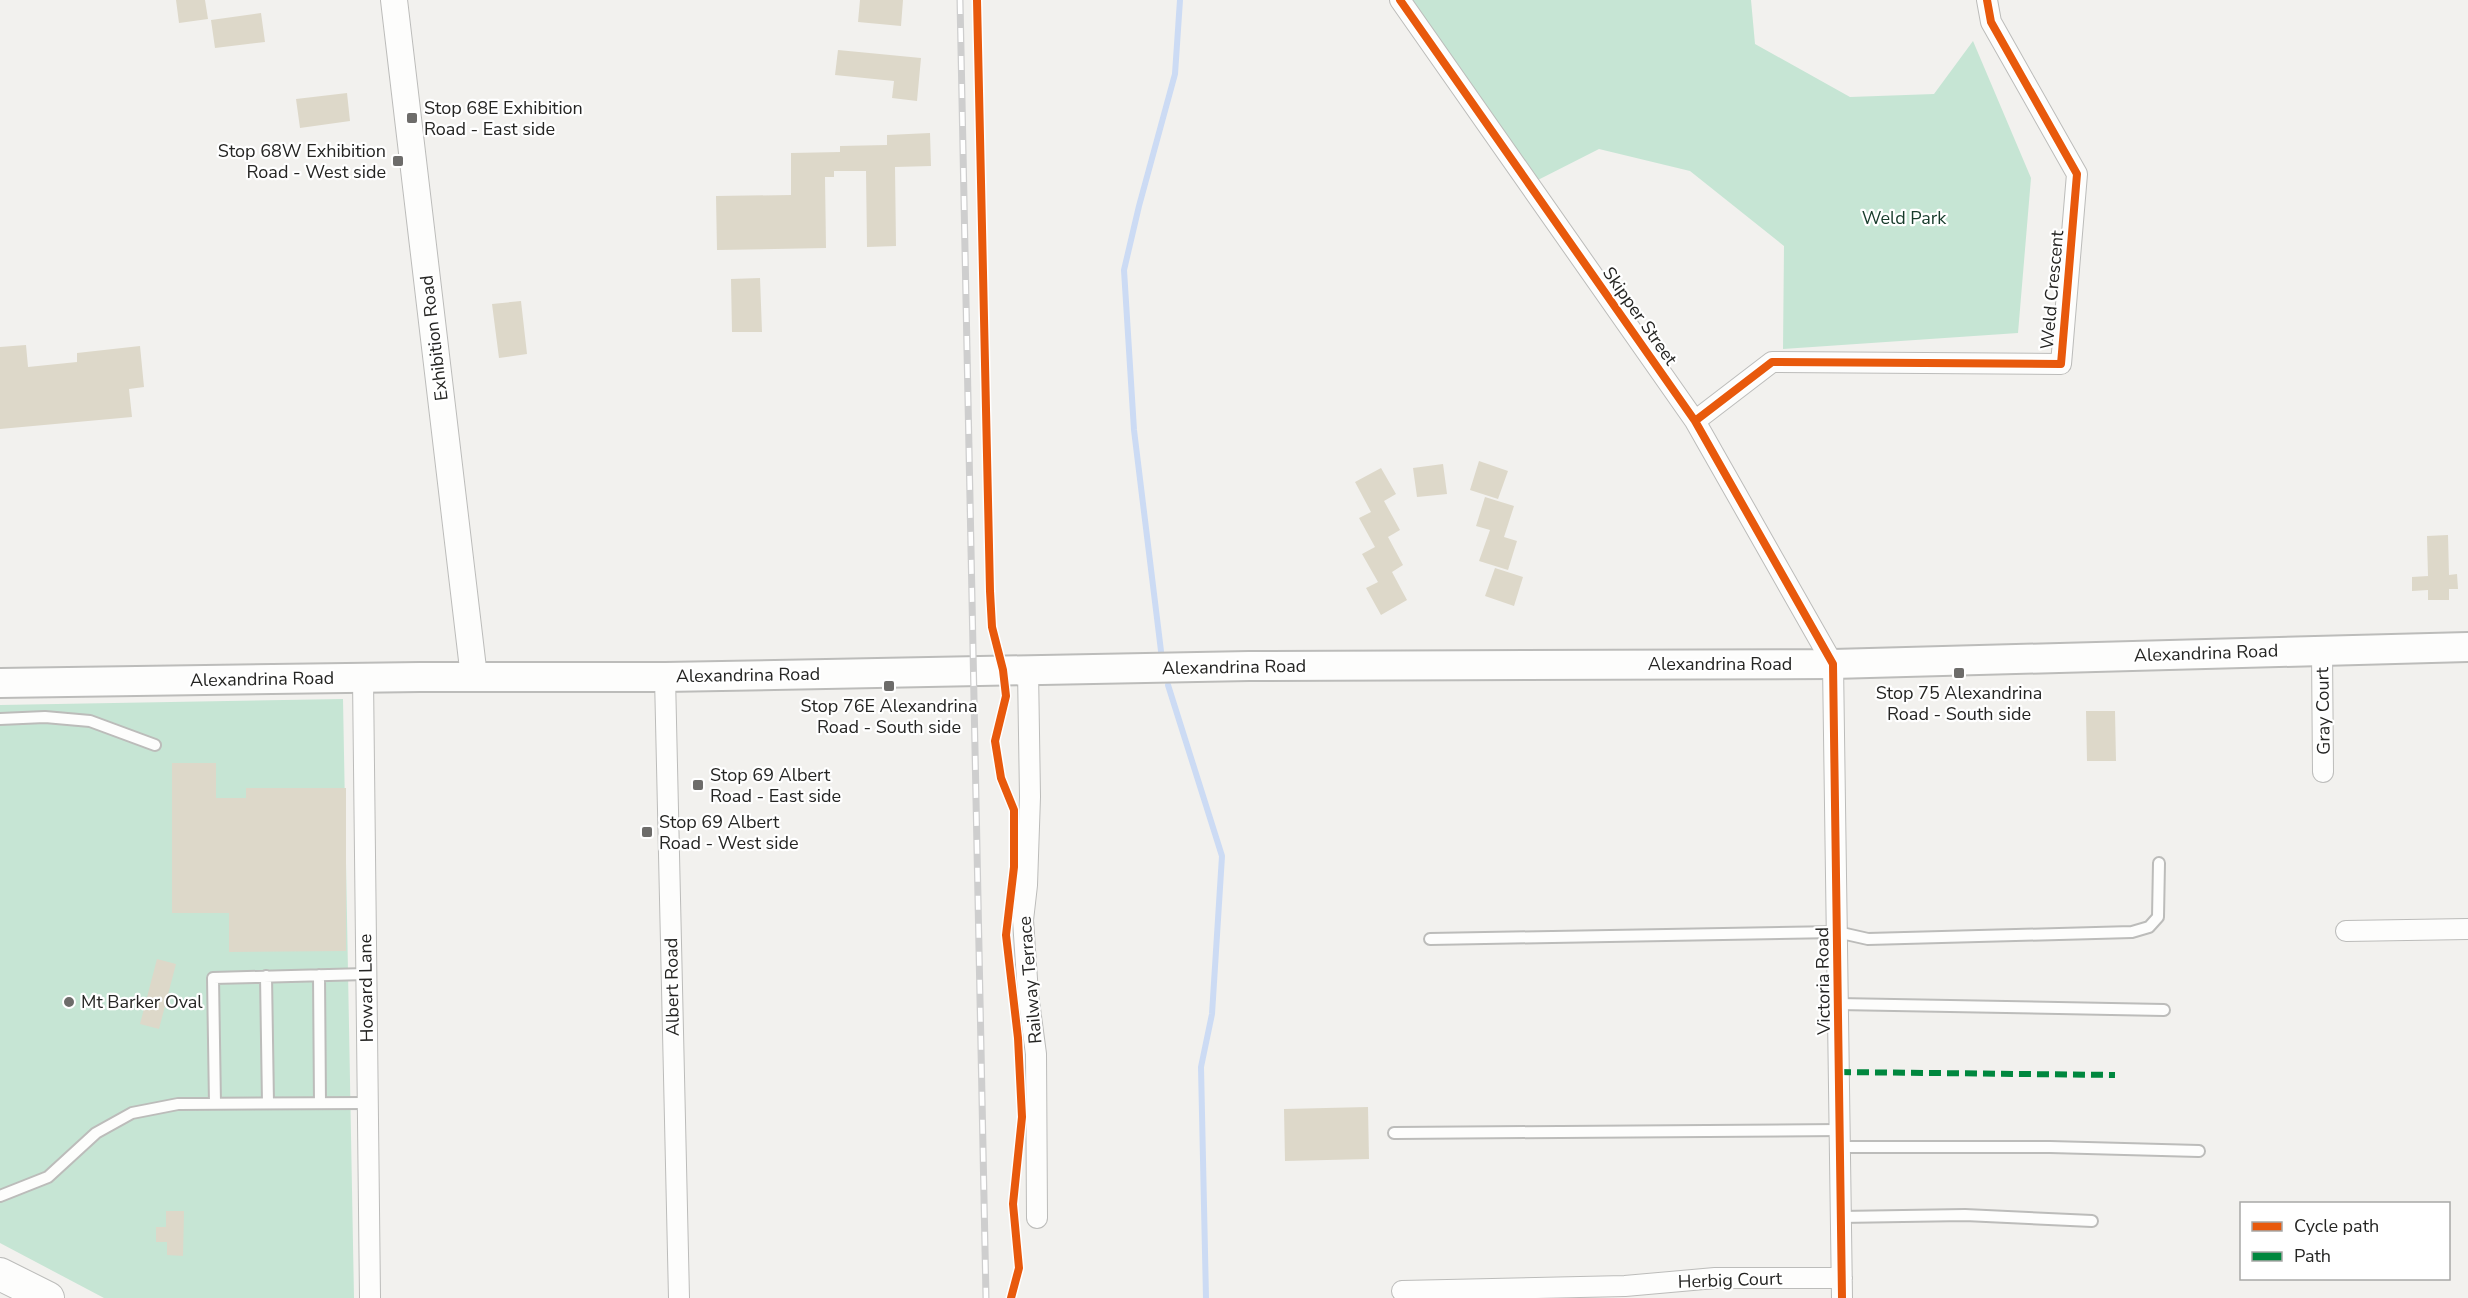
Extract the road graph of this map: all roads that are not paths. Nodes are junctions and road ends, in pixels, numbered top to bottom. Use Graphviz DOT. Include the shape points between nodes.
graph roads {
  1 [pos="394,0"];
  2 [pos="1400,0"];
  3 [pos="1987,0"];
  4 [pos="1695,421"];
  5 [pos="2468,647"];
  6 [pos="2322,650"];
  7 [pos="1833,664"];
  8 [pos="1028,670"];
  9 [pos="665,676"];
  10 [pos="474,677"];
  11 [pos="363,678"];
  12 [pos="0,683"];
  13 [pos="0,719"];
  14 [pos="154,745"];
  15 [pos="2323,772"];
  16 [pos="2159,863"];
  17 [pos="2468,929"];
  18 [pos="2346,931"];
  19 [pos="1837,932"];
  20 [pos="1430,939"];
  21 [pos="366,974"];
  22 [pos="319,975"];
  23 [pos="266,976"];
  24 [pos="1838,1004"];
  25 [pos="2164,1010"];
  26 [pos="268,1103"];
  27 [pos="320,1103"];
  28 [pos="368,1103"];
  29 [pos="214,1104"];
  30 [pos="1394,1133"];
  31 [pos="1840,1139"];
  32 [pos="2199,1151"];
  33 [pos="0,1196"];
  34 [pos="1841,1217"];
  35 [pos="1038,1218"];
  36 [pos="2092,1221"];
  37 [pos="0,1274"];
  38 [pos="1842,1278"];
  39 [pos="1402,1291"];
  40 [pos="48,1298"];
  41 [pos="370,1298"];
  42 [pos="679,1298"];
  43 [pos="1842,1298"];
  1 -- 10 [label="street, Exhibition Road"];
  2 -- 4 [label="street, Skipper Street"];
  3 -- 4 [label="street, Weld Crescent" via="1991,22 2077,174 2061,364 1772,362"];
  4 -- 7 [label="street, Skipper Street"];
  5 -- 6 [label="main road, Alexandrina Road"];
  6 -- 7 [label="main road, Alexandrina Road"];
  6 -- 15 [label="street, Gray Court"];
  7 -- 8 [label="main road, Alexandrina Road"];
  7 -- 19 [label="street, Victoria Road"];
  8 -- 9 [label="main road, Alexandrina Road"];
  8 -- 35 [label="street, Railway Terrace" via="1030,797 1023,920 1036,1054"];
  9 -- 10 [label="main road, Alexandrina Road"];
  9 -- 42 [label="street, Albert Road"];
  10 -- 11 [label="main road, Alexandrina Road"];
  11 -- 12 [label="main road, Alexandrina Road"];
  11 -- 21 [label="street, Howard Lane"];
  13 -- 14 [label="lane" via="90,721"];
  16 -- 19 [label="lane" via="2158,917 2141,930 1868,939"];
  17 -- 18 [label="street"];
  19 -- 20 [label="lane"];
  19 -- 24 [label="street, Victoria Road"];
  21 -- 22 [label="lane"];
  21 -- 28 [label="street, Howard Lane"];
  22 -- 23 [label="lane"];
  22 -- 27 [label="lane"];
  23 -- 26 [label="lane"];
  23 -- 29 [label="lane" via="213,978"];
  24 -- 25 [label="lane"];
  24 -- 31 [label="street, Victoria Road"];
  26 -- 27 [label="lane"];
  26 -- 29 [label="lane"];
  27 -- 28 [label="lane"];
  28 -- 41 [label="street, Howard Lane"];
  29 -- 33 [label="lane" via="178,1104 132,1113 96,1133 48,1177"];
  30 -- 31 [label="lane"];
  31 -- 32 [label="lane"];
  31 -- 34 [label="street, Victoria Road"];
  34 -- 36 [label="lane" via="1965,1215"];
  34 -- 38 [label="street, Victoria Road"];
  37 -- 40 [label="main road"];
  38 -- 39 [label="street, Herbig Court" via="1715,1278 1625,1286"];
  38 -- 43 [label="street, Victoria Road"];
}
